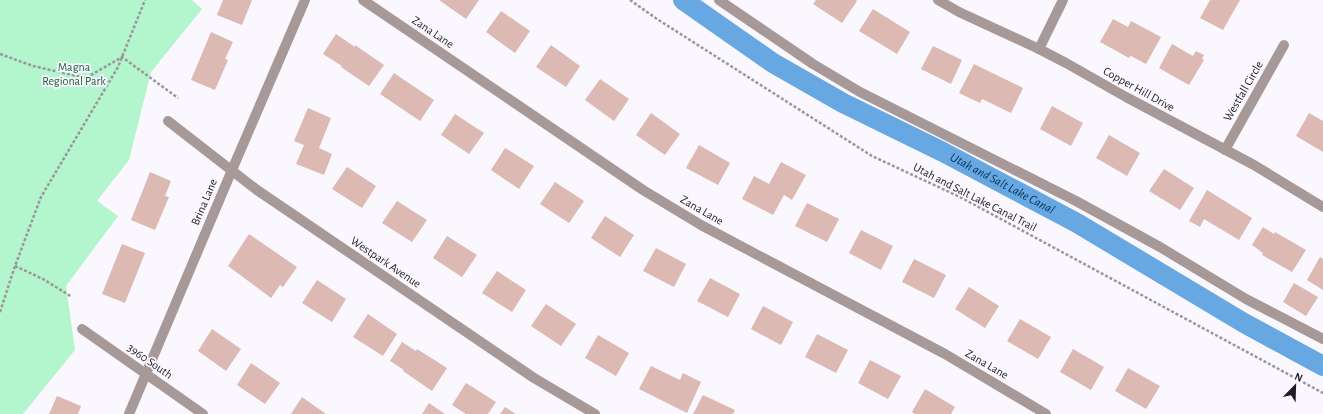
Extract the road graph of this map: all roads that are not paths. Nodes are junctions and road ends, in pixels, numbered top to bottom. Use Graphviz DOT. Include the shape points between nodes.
graph roads {
  1 [pos="305,0"];
  2 [pos="363,0"];
  3 [pos="719,0"];
  4 [pos="938,0"];
  5 [pos="1063,0"];
  6 [pos="1284,45"];
  7 [pos="1039,49"];
  8 [pos="168,121"];
  9 [pos="1225,150"];
  10 [pos="232,170"];
  11 [pos="1323,207"];
  12 [pos="82,329"];
  13 [pos="1323,339"];
  14 [pos="146,375"];
  15 [pos="129,414"];
  16 [pos="203,414"];
  17 [pos="595,414"];
  18 [pos="1046,414"];
  1 -- 10 [label="street, Brina Lane"];
  2 -- 18 [label="street, Zana Lane" via="643,190 695,221 945,354"];
  3 -- 13 [label="street" via="813,64 860,92 1076,201 1160,247 1246,299"];
  4 -- 7 [label="street, Copper Hill Drive"];
  5 -- 7 [label="street"];
  6 -- 9 [label="street, Westfall Circle"];
  7 -- 9 [label="street, Copper Hill Drive"];
  8 -- 10 [label="street, Westpark Avenue"];
  9 -- 11 [label="street, Copper Hill Drive"];
  10 -- 14 [label="street, Brina Lane"];
  10 -- 17 [label="street, Westpark Avenue" via="257,190 534,378"];
  12 -- 14 [label="street, 3960 South"];
  14 -- 15 [label="street, Brina Lane"];
  14 -- 16 [label="street, 3960 South"];
}
